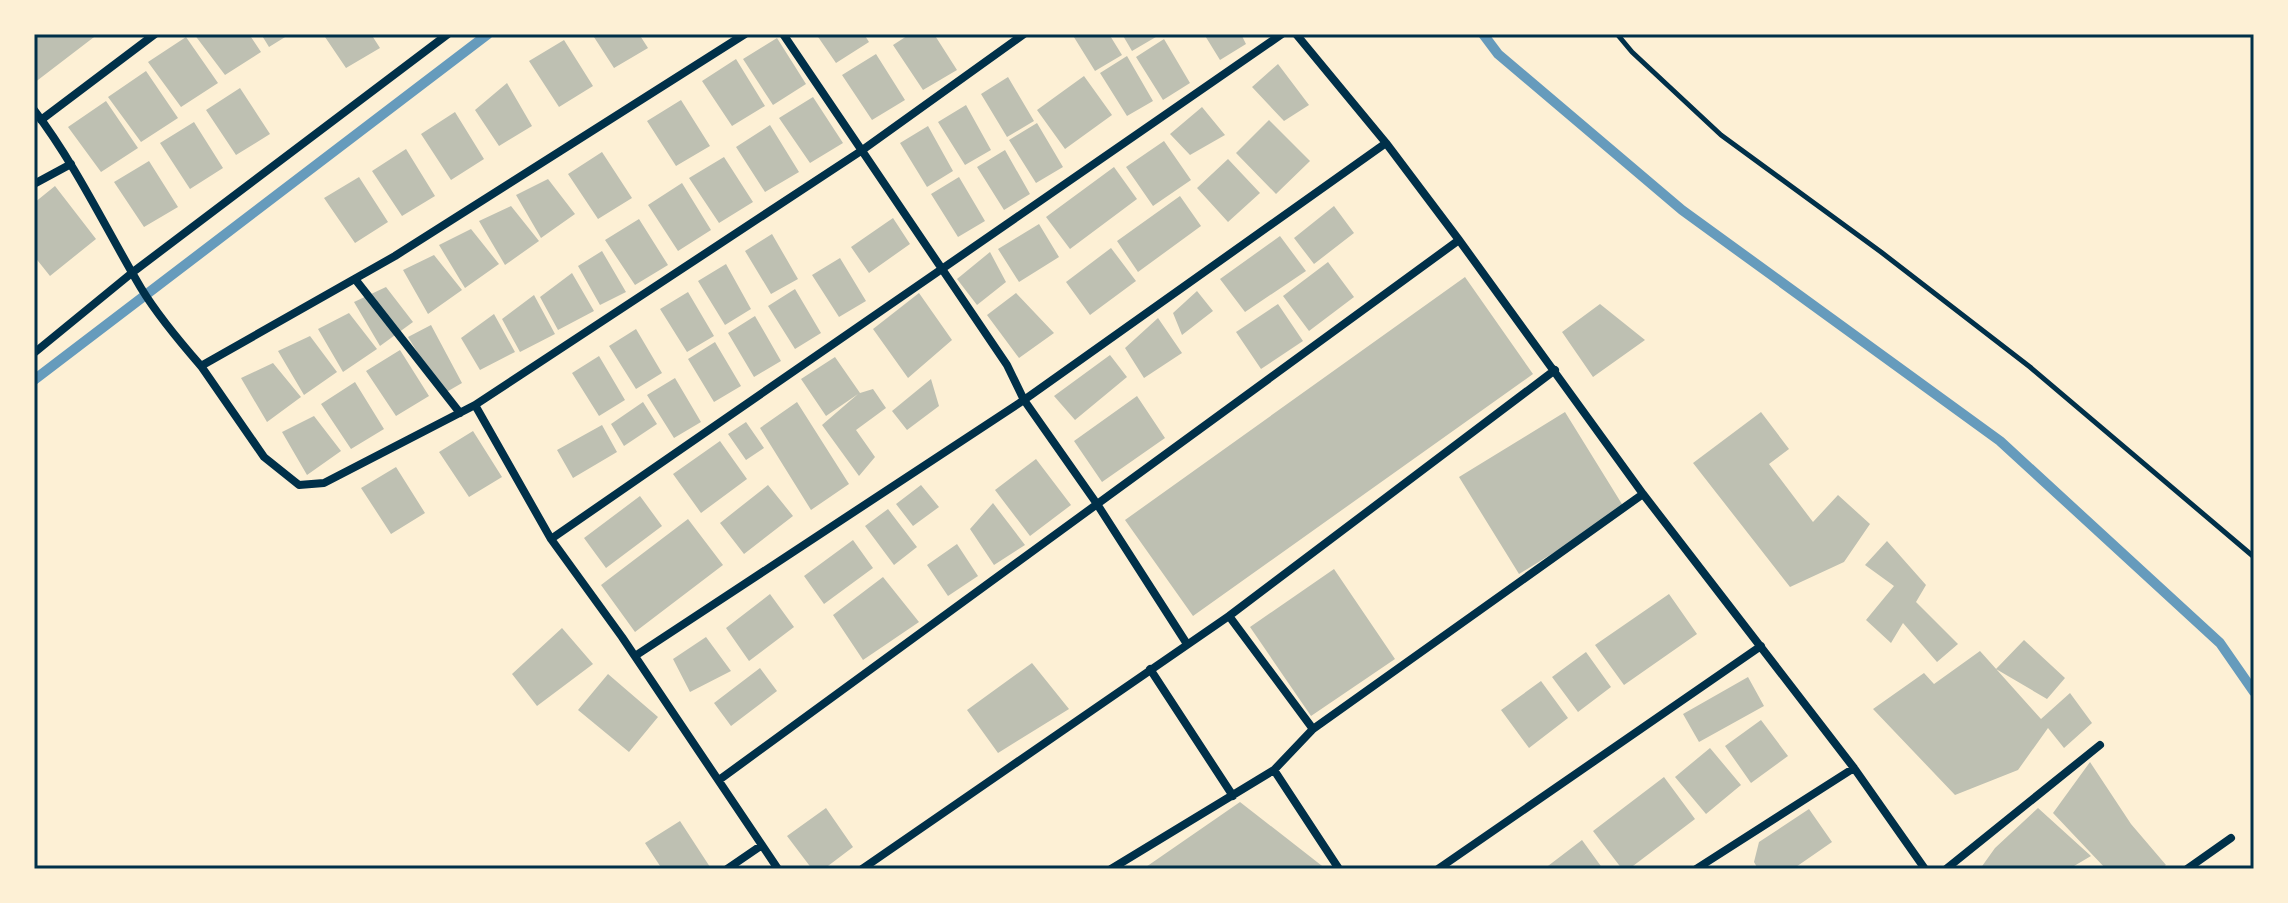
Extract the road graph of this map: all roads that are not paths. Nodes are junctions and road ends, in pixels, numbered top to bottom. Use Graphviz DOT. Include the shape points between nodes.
graph roads {
  1 [pos="155,34"];
  2 [pos="448,34"];
  3 [pos="745,34"];
  4 [pos="783,34"];
  5 [pos="1024,34"];
  6 [pos="1282,34"];
  7 [pos="1296,34"];
  8 [pos="34,110"];
  9 [pos="41,120"];
  10 [pos="1386,143"];
  11 [pos="861,151"];
  12 [pos="71,164"];
  13 [pos="34,184"];
  14 [pos="1459,240"];
  15 [pos="940,269"];
  16 [pos="133,272"];
  17 [pos="355,279"];
  18 [pos="34,353"];
  19 [pos="201,366"];
  20 [pos="1555,370"];
  21 [pos="1024,400"];
  22 [pos="475,405"];
  23 [pos="460,413"];
  24 [pos="1643,494"];
  25 [pos="1097,504"];
  26 [pos="551,539"];
  27 [pos="1229,616"];
  28 [pos="1187,644"];
  29 [pos="1761,646"];
  30 [pos="635,656"];
  31 [pos="1150,669"];
  32 [pos="1313,729"];
  33 [pos="2100,745"];
  34 [pos="1854,768"];
  35 [pos="1274,770"];
  36 [pos="719,780"];
  37 [pos="1233,796"];
  38 [pos="2231,838"];
  39 [pos="762,845"];
  40 [pos="727,869"];
  41 [pos="778,869"];
  42 [pos="862,869"];
  43 [pos="1111,869"];
  44 [pos="1339,869"];
  45 [pos="1438,869"];
  46 [pos="1696,869"];
  47 [pos="1925,869"];
  48 [pos="1946,869"];
  49 [pos="2187,869"];
  1 -- 9 [label="street"];
  2 -- 16 [label="street"];
  3 -- 17 [label="street"];
  4 -- 11 [label="street"];
  5 -- 11 [label="street"];
  6 -- 15 [label="street"];
  7 -- 10 [label="street"];
  8 -- 9 [label="street"];
  9 -- 12 [label="street"];
  10 -- 14 [label="street"];
  10 -- 21 [label="street"];
  11 -- 15 [label="street"];
  11 -- 22 [label="street"];
  12 -- 13 [label="street"];
  12 -- 16 [label="street"];
  14 -- 20 [label="street"];
  14 -- 25 [label="street"];
  15 -- 21 [label="street" via="1007,365"];
  15 -- 26 [label="street"];
  16 -- 18 [label="street"];
  16 -- 19 [label="street"];
  17 -- 19 [label="street"];
  17 -- 23 [label="street"];
  19 -- 23 [label="street" via="264,457 299,485 324,483"];
  20 -- 24 [label="street"];
  20 -- 27 [label="street"];
  21 -- 25 [label="street"];
  21 -- 30 [label="street"];
  22 -- 23 [label="street"];
  22 -- 26 [label="street"];
  24 -- 29 [label="street"];
  24 -- 32 [label="street"];
  25 -- 28 [label="street"];
  25 -- 36 [label="street"];
  26 -- 30 [label="street"];
  27 -- 28 [label="street"];
  27 -- 32 [label="street"];
  28 -- 31 [label="street"];
  29 -- 34 [label="street"];
  29 -- 45 [label="street"];
  30 -- 36 [label="street"];
  31 -- 37 [label="street"];
  31 -- 42 [label="street"];
  32 -- 35 [label="street"];
  33 -- 48 [label="street"];
  34 -- 46 [label="street"];
  34 -- 47 [label="street"];
  35 -- 37 [label="street"];
  35 -- 44 [label="street"];
  36 -- 39 [label="street"];
  37 -- 43 [label="street"];
  38 -- 49 [label="street"];
  39 -- 40 [label="street"];
  39 -- 41 [label="street"];
}
